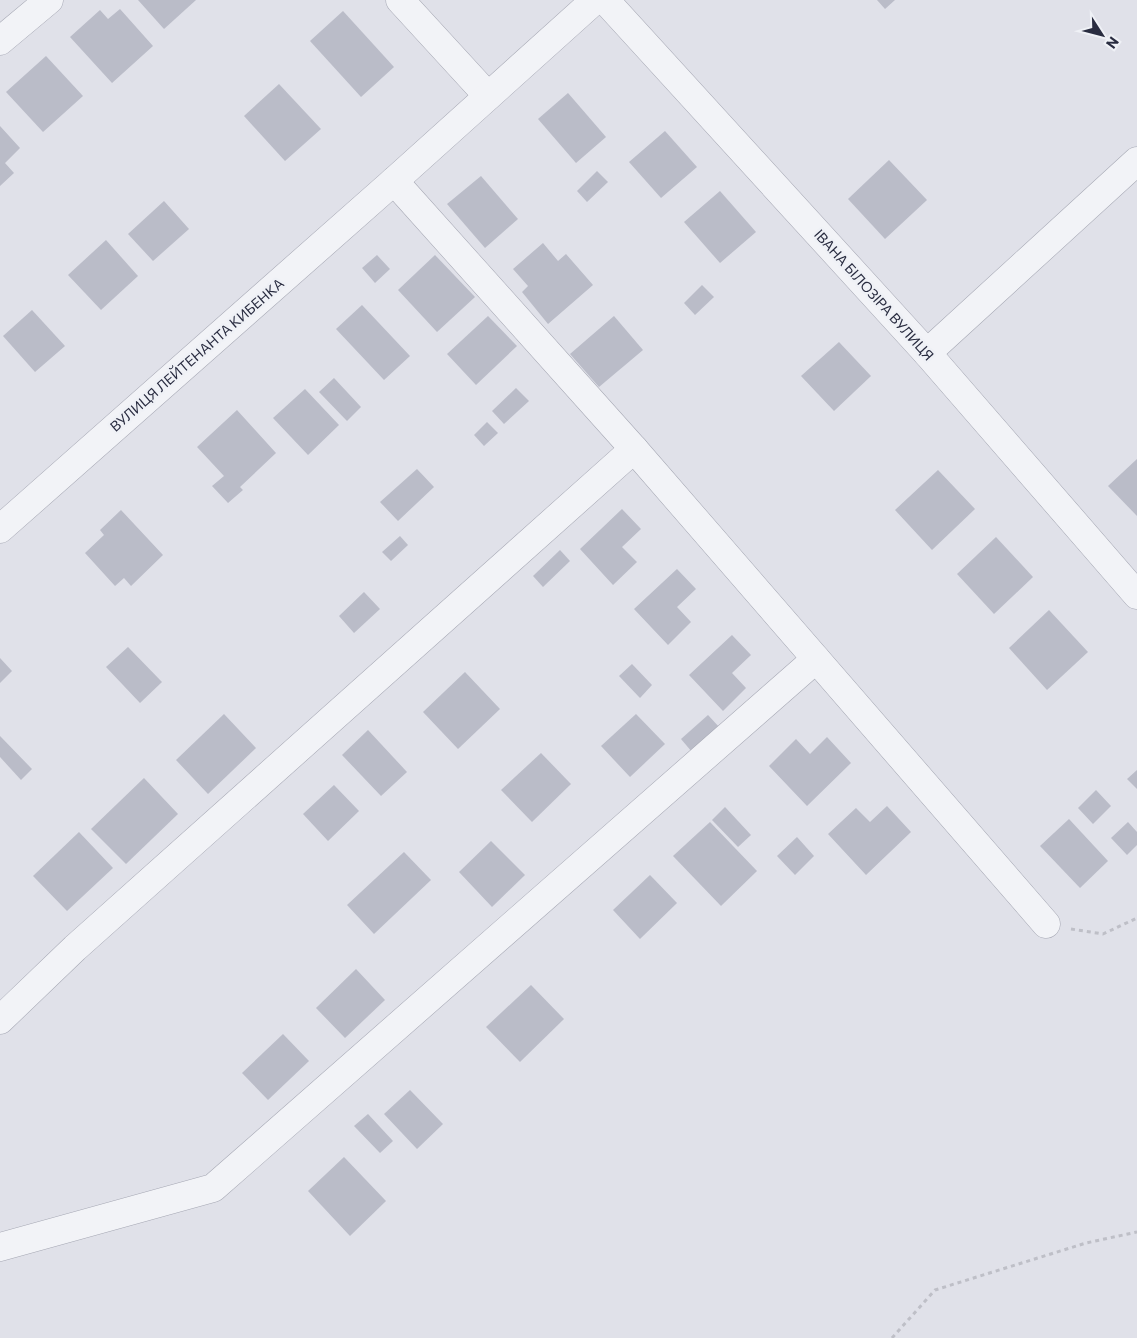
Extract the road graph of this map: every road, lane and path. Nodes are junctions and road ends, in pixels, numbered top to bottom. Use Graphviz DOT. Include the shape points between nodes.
graph roads {
  1 [pos="48,0"];
  2 [pos="400,0"];
  3 [pos="595,0"];
  4 [pos="605,0"];
  5 [pos="0,42"];
  6 [pos="488,96"];
  7 [pos="1137,161"];
  8 [pos="394,181"];
  9 [pos="928,353"];
  10 [pos="634,449"];
  11 [pos="0,529"];
  12 [pos="1137,595"];
  13 [pos="816,659"];
  14 [pos="1137,918"];
  15 [pos="1046,924"];
  16 [pos="0,1020"];
  17 [pos="1137,1232"];
  18 [pos="0,1247"];
  19 [pos="892,1338"];
  1 -- 5 [label="street"];
  2 -- 6 [label="street"];
  3 -- 6 [label="street"];
  4 -- 9 [label="street, ІВАНА БІЛОЗІРА ВУЛИЦЯ"];
  6 -- 8 [label="street, ВУЛИЦЯ ЛЕЙТЕНАНТА КИБЕНКА"];
  7 -- 9 [label="street"];
  8 -- 10 [label="street"];
  8 -- 11 [label="street, ВУЛИЦЯ ЛЕЙТЕНАНТА КИБЕНКА"];
  9 -- 12 [label="street, ІВАНА БІЛОЗІРА ВУЛИЦЯ"];
  10 -- 13 [label="street"];
  10 -- 16 [label="street" via="75,948"];
  13 -- 15 [label="street"];
  13 -- 18 [label="street" via="213,1188"];
  14 -- 15 [label="path" via="1103,934"];
  17 -- 19 [label="path" via="1086,1243 935,1290"];
}
